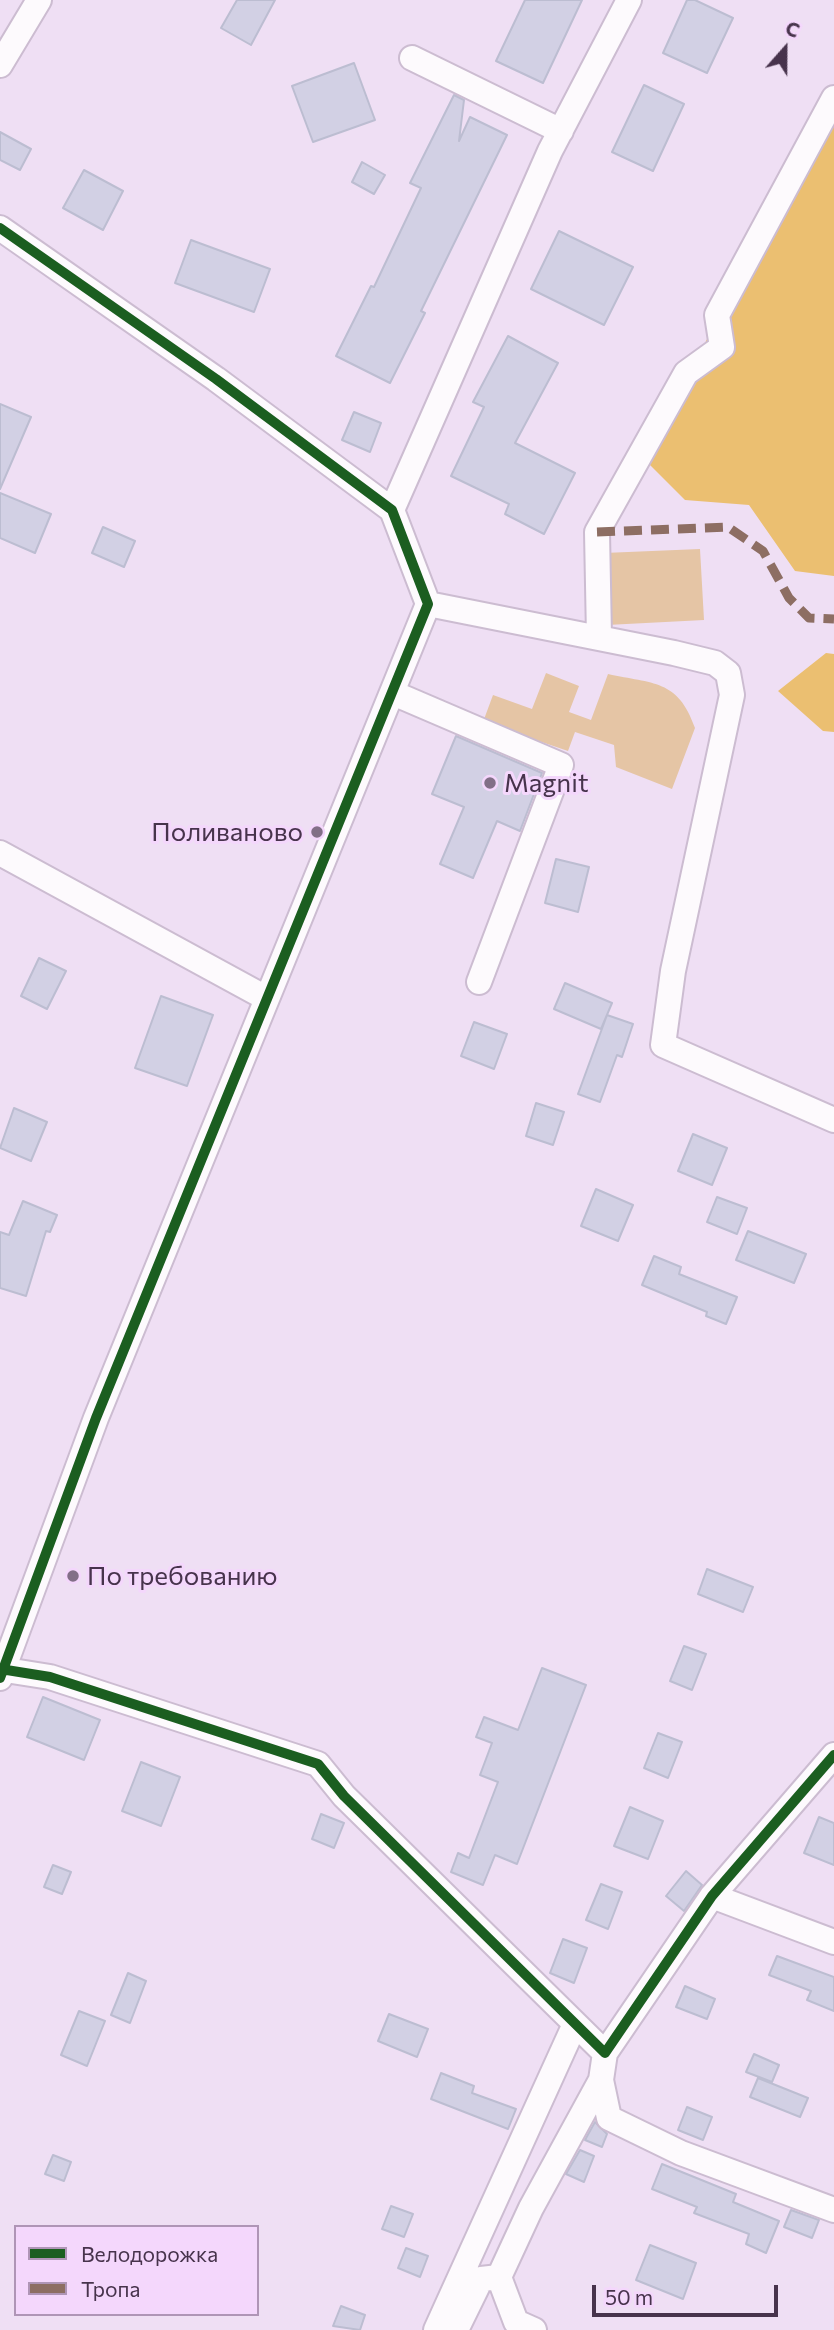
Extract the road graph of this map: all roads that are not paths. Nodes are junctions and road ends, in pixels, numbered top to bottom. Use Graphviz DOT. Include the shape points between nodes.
graph roads {
  1 [pos="39,0"];
  2 [pos="629,0"];
  3 [pos="412,58"];
  4 [pos="0,65"];
  5 [pos="834,98"];
  6 [pos="561,131"];
  7 [pos="0,228"];
  8 [pos="392,510"];
  9 [pos="428,604"];
  10 [pos="599,637"];
  11 [pos="393,693"];
  12 [pos="0,853"];
  13 [pos="480,982"];
  14 [pos="266,998"];
  15 [pos="834,1120"];
  16 [pos="1,1673"];
  17 [pos="834,1755"];
  18 [pos="712,1896"];
  19 [pos="834,1942"];
  20 [pos="575,2024"];
  21 [pos="605,2053"];
  22 [pos="601,2080"];
  23 [pos="834,2210"];
  24 [pos="499,2277"];
  25 [pos="436,2330"];
  26 [pos="456,2330"];
  27 [pos="534,2330"];
  1 -- 4 [label="street"];
  2 -- 6 [label="street"];
  3 -- 6 [label="street"];
  5 -- 10 [label="street" via="716,315 722,347 686,373 597,532"];
  6 -- 8 [label="street"];
  7 -- 8 [label="street" via="216,379"];
  8 -- 9 [label="street"];
  9 -- 10 [label="street"];
  9 -- 11 [label="street"];
  10 -- 15 [label="street" via="715,663 728,673 732,695 673,971 663,1045"];
  11 -- 13 [label="street" via="561,765"];
  11 -- 14 [label="street"];
  12 -- 14 [label="street"];
  14 -- 16 [label="street" via="101,1405"];
  16 -- 20 [label="street" via="50,1677 318,1764 344,1796"];
  17 -- 18 [label="street"];
  18 -- 19 [label="street"];
  18 -- 21 [label="street"];
  20 -- 21 [label="street"];
  20 -- 25 [label="street"];
  21 -- 22 [label="street"];
  22 -- 23 [label="street" via="609,2118 681,2153"];
  22 -- 24 [label="street" via="531,2207"];
  24 -- 26 [label="street" via="481,2279"];
  24 -- 27 [label="street" via="516,2322"];
}
